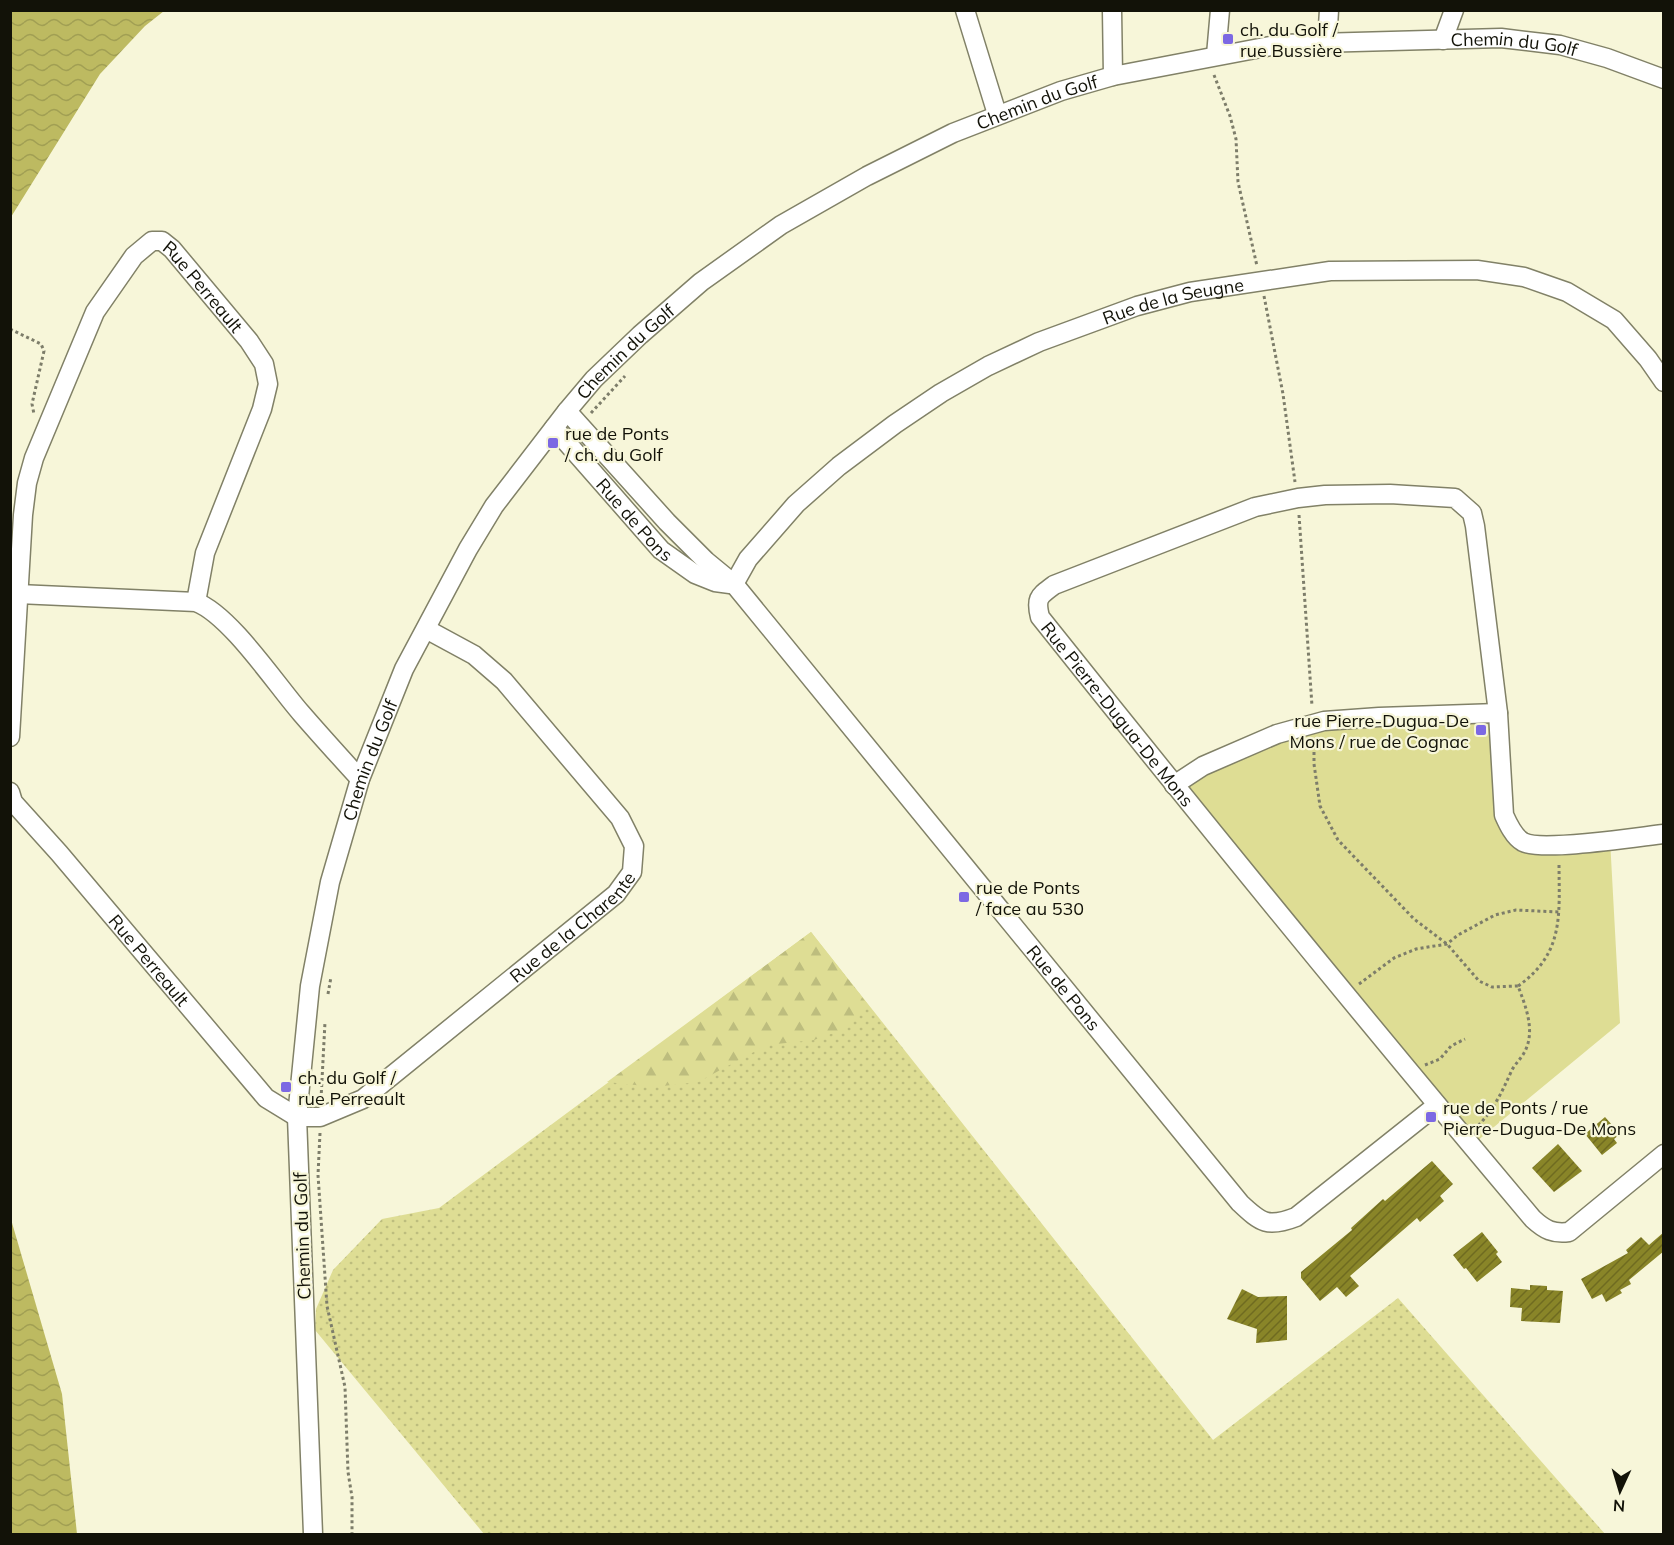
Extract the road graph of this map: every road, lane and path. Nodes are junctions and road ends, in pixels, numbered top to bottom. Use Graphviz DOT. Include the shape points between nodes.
graph roads {
  1 [pos="965,10"];
  2 [pos="1112,10"];
  3 [pos="1220,10"];
  4 [pos="1329,10"];
  5 [pos="1454,10"];
  6 [pos="1443,40"];
  7 [pos="1327,43"];
  8 [pos="1216,55"];
  9 [pos="1113,76"];
  10 [pos="1664,79"];
  11 [pos="997,114"];
  12 [pos="1261,283"];
  13 [pos="10,329"];
  14 [pos="625,375"];
  15 [pos="1664,382"];
  16 [pos="567,411"];
  17 [pos="48,424"];
  18 [pos="579,425"];
  19 [pos="554,428"];
  20 [pos="1298,498"];
  21 [pos="734,584"];
  22 [pos="18,594"];
  23 [pos="196,602"];
  24 [pos="426,629"];
  25 [pos="1498,713"];
  26 [pos="1313,723"];
  27 [pos="10,737"];
  28 [pos="360,778"];
  29 [pos="1174,785"];
  30 [pos="10,792"];
  31 [pos="1664,834"];
  32 [pos="1559,845"];
  33 [pos="1559,912"];
  34 [pos="1447,944"];
  35 [pos="332,972"];
  36 [pos="1518,986"];
  37 [pos="328,994"];
  38 [pos="1346,994"];
  39 [pos="326,1017"];
  40 [pos="1465,1039"];
  41 [pos="1412,1075"];
  42 [pos="1437,1105"];
  43 [pos="297,1117"];
  44 [pos="320,1117"];
  45 [pos="1465,1138"];
  46 [pos="1664,1154"];
  47 [pos="313,1534"];
  48 [pos="352,1534"];
  1 -- 11 [label="street"];
  2 -- 9 [label="street"];
  3 -- 8 [label="street"];
  4 -- 7 [label="street"];
  5 -- 6 [label="street"];
  6 -- 7 [label="street, Chemin du Golf"];
  6 -- 10 [label="street, Chemin du Golf" via="1501,38 1560,45"];
  7 -- 8 [label="street, Chemin du Golf" via="1281,44"];
  8 -- 9 [label="street, Chemin du Golf"];
  8 -- 12 [label="path" via="1213,72 1236,139 1238,183"];
  9 -- 11 [label="street, Chemin du Golf"];
  11 -- 16 [label="street, Chemin du Golf" via="915,151 781,225 701,282 640,335"];
  12 -- 15 [label="street, Rue de la Seugne" via="1330,271 1477,270 1524,277 1567,292 1614,320"];
  12 -- 20 [label="path"];
  12 -- 21 [label="street, Rue de la Seugne" via="1190,291 1137,306 1039,342 978,371 895,424 839,466 796,504 748,559"];
  13 -- 17 [label="path" via="41,344 44,351 32,404 33,413"];
  14 -- 18 [label="path"];
  16 -- 18 [label="street, Rue de Pons"];
  16 -- 19 [label="street, Chemin du Golf"];
  17 -- 22 [label="street, Rue Perreault" via="27,483"];
  17 -- 23 [label="street, Rue Perreault" via="95,312 134,255 152,241 162,241 249,341 264,364 268,384 262,409 205,553"];
  18 -- 21 [label="street, Rue de Pons" via="667,522"];
  19 -- 21 [label="street, Rue de Pons" via="662,550 694,574"];
  19 -- 24 [label="street, Chemin du Golf" via="494,507"];
  20 -- 25 [label="street, Rue Pierre-Dugua-De Mons" via="1390,494 1455,498 1472,513"];
  20 -- 26 [label="path"];
  20 -- 29 [label="street, Rue Pierre-Dugua-De Mons" via="1255,507 1054,585 1041,595 1037,604 1040,617"];
  21 -- 42 [label="street, Rue de Pons" via="1232,1194 1256,1218 1279,1223 1296,1217"];
  22 -- 23 [label="street"];
  22 -- 27 [label="street, Rue Perreault"];
  23 -- 28 [label="street" via="229,625"];
  24 -- 28 [label="street, Chemin du Golf" via="404,669"];
  24 -- 44 [label="street, Rue de la Charente" via="474,655 504,681 620,818 634,846 632,872 616,894 363,1099"];
  25 -- 26 [label="street"];
  25 -- 32 [label="street, Rue Pierre-Dugua-De Mons" via="1504,815 1523,842"];
  26 -- 29 [label="street" via="1276,734 1203,766"];
  26 -- 34 [label="path" via="1320,807 1338,840 1414,919"];
  28 -- 43 [label="street, Chemin du Golf" via="330,882 316,952"];
  29 -- 38 [label="street, Rue Pierre-Dugua-De Mons"];
  30 -- 43 [label="street, Rue Perreault" via="13,802 266,1098"];
  31 -- 32 [label="street, Rue Pierre-Dugua-De Mons"];
  32 -- 33 [label="path"];
  33 -- 34 [label="path" via="1516,910 1495,915"];
  33 -- 36 [label="path" via="1551,951 1532,976"];
  34 -- 36 [label="path" via="1479,981 1492,987"];
  34 -- 38 [label="path" via="1416,949 1394,958"];
  35 -- 37 [label="path"];
  36 -- 45 [label="path" via="1530,1025 1529,1042 1492,1111"];
  38 -- 41 [label="street, Rue Pierre-Dugua-De Mons"];
  39 -- 44 [label="path"];
  40 -- 41 [label="path"];
  41 -- 42 [label="street, Rue Pierre-Dugua-De Mons"];
  42 -- 45 [label="street"];
  43 -- 44 [label="street, Rue de la Charente"];
  43 -- 47 [label="street, Chemin du Golf"];
  44 -- 48 [label="path" via="318,1175 327,1306 345,1387"];
  45 -- 46 [label="street" via="1533,1219 1544,1229 1557,1233 1569,1232 1583,1222"];
}
